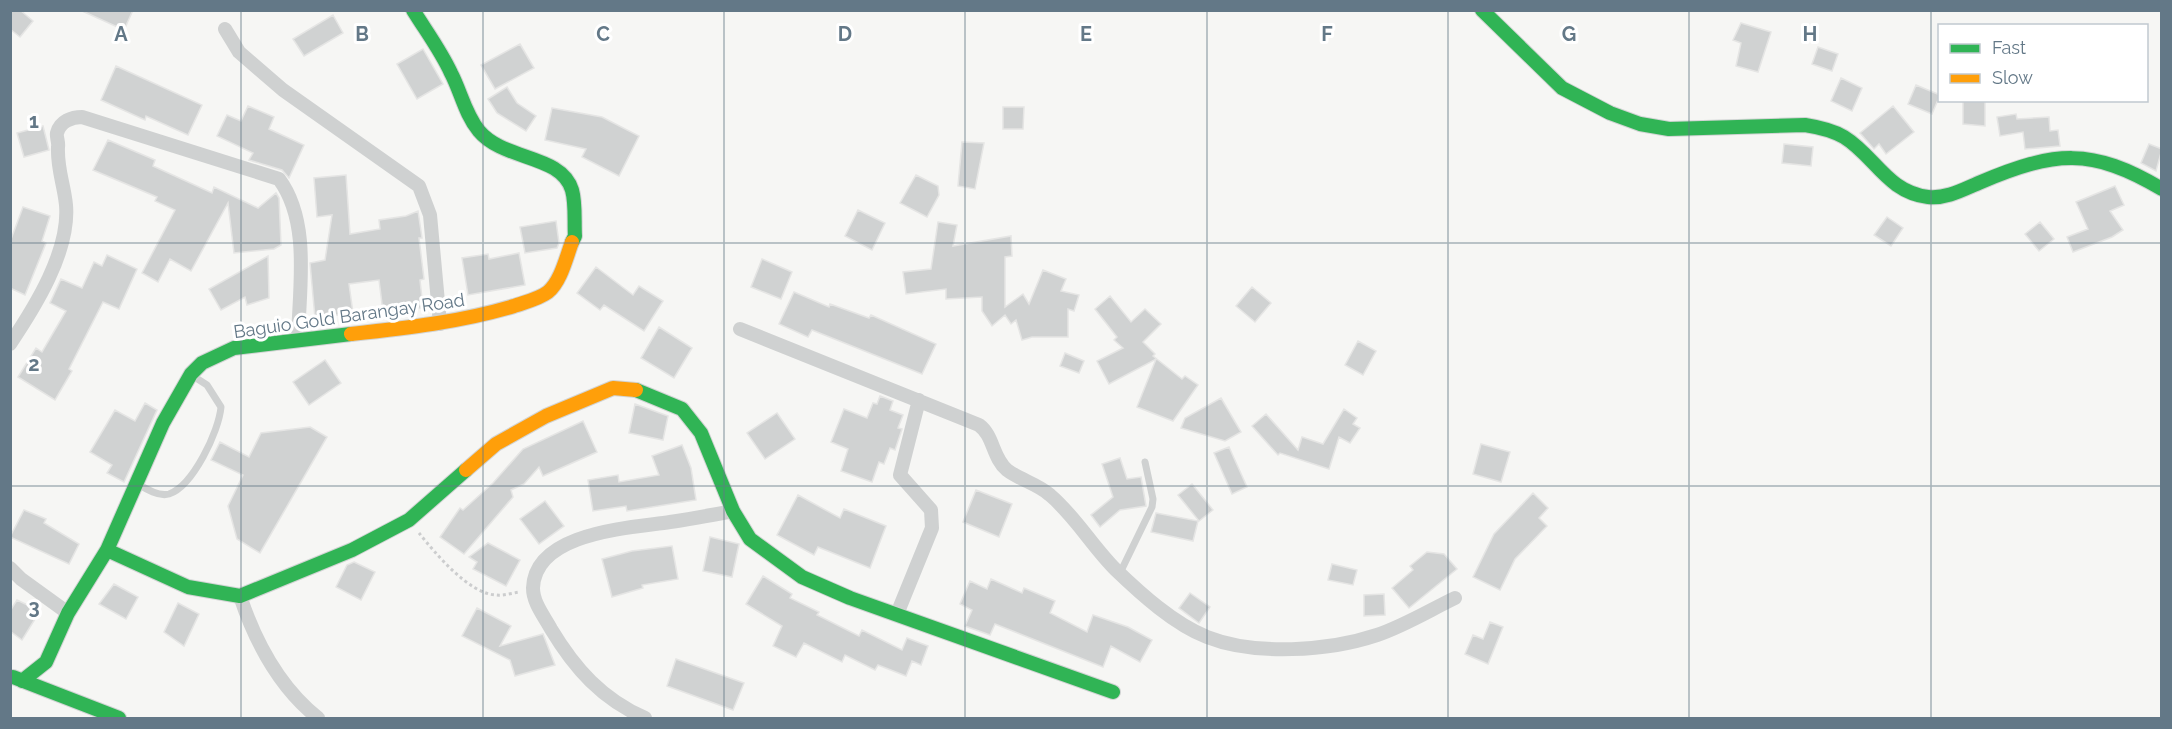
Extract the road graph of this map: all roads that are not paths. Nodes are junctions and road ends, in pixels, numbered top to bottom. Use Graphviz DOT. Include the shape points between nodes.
graph roads {
  1 [pos="413,10"];
  2 [pos="1482,10"];
  3 [pos="225,28"];
  4 [pos="2162,189"];
  5 [pos="440,324"];
  6 [pos="740,329"];
  7 [pos="298,339"];
  8 [pos="10,344"];
  9 [pos="191,374"];
  10 [pos="919,400"];
  11 [pos="1145,462"];
  12 [pos="138,484"];
  13 [pos="733,511"];
  14 [pos="107,550"];
  15 [pos="10,568"];
  16 [pos="1120,573"];
  17 [pos="240,596"];
  18 [pos="1455,598"];
  19 [pos="68,613"];
  20 [pos="897,614"];
  21 [pos="46,662"];
  22 [pos="16,678"];
  23 [pos="50,691"];
  24 [pos="1113,692"];
  25 [pos="119,718"];
  26 [pos="318,718"];
  27 [pos="645,718"];
  1 -- 5 [label="street, Baguio Gold Barangay Road" via="451,72 480,133 506,152 557,168 567,178 574,202 575,236 567,262 548,292 514,307"];
  2 -- 4 [label="street" via="1562,88 1640,124 1669,129 1820,127 1846,138 1878,172 1927,197 1954,194 2040,160 2072,154 2112,162"];
  3 -- 5 [label="street" via="238,52 283,90 419,186 430,215"];
  5 -- 7 [label="street, Baguio Gold Barangay Road"];
  6 -- 10 [label="street"];
  7 -- 8 [label="street" via="296,212 279,179 72,117 57,133 56,159 66,203 66,229 33,309"];
  7 -- 9 [label="street, Baguio Gold Barangay Road" via="234,348 211,357"];
  9 -- 12 [label="street, Baguio Gold Barangay Road" via="163,423"];
  9 -- 12 [label="lane" via="207,385 220,407 195,471 168,494"];
  10 -- 16 [label="street" via="985,429 999,461 1049,494"];
  10 -- 20 [label="street" via="900,475 931,510 932,528"];
  11 -- 16 [label="lane" via="1154,499"];
  12 -- 14 [label="street, Baguio Gold Barangay Road"];
  13 -- 17 [label="street" via="701,433 682,409 645,392 613,388 556,411 496,444 409,520 343,554"];
  13 -- 20 [label="street" via="750,539 802,577"];
  13 -- 27 [label="street" via="605,531 574,540 550,555 534,576 535,602 582,674 603,695"];
  14 -- 17 [label="street" via="190,588"];
  14 -- 19 [label="street, Baguio Gold Barangay Road"];
  15 -- 19 [label="street"];
  16 -- 18 [label="street" via="1191,629 1225,643 1254,647 1344,644 1380,634"];
  17 -- 26 [label="street" via="251,630 272,667"];
  19 -- 21 [label="street, Baguio Gold Barangay Road"];
  20 -- 24 [label="street"];
  21 -- 22 [label="street, Baguio Gold Barangay Road"];
  21 -- 23 [label="street"];
  22 -- 23 [label="street"];
  23 -- 25 [label="street"];
}
